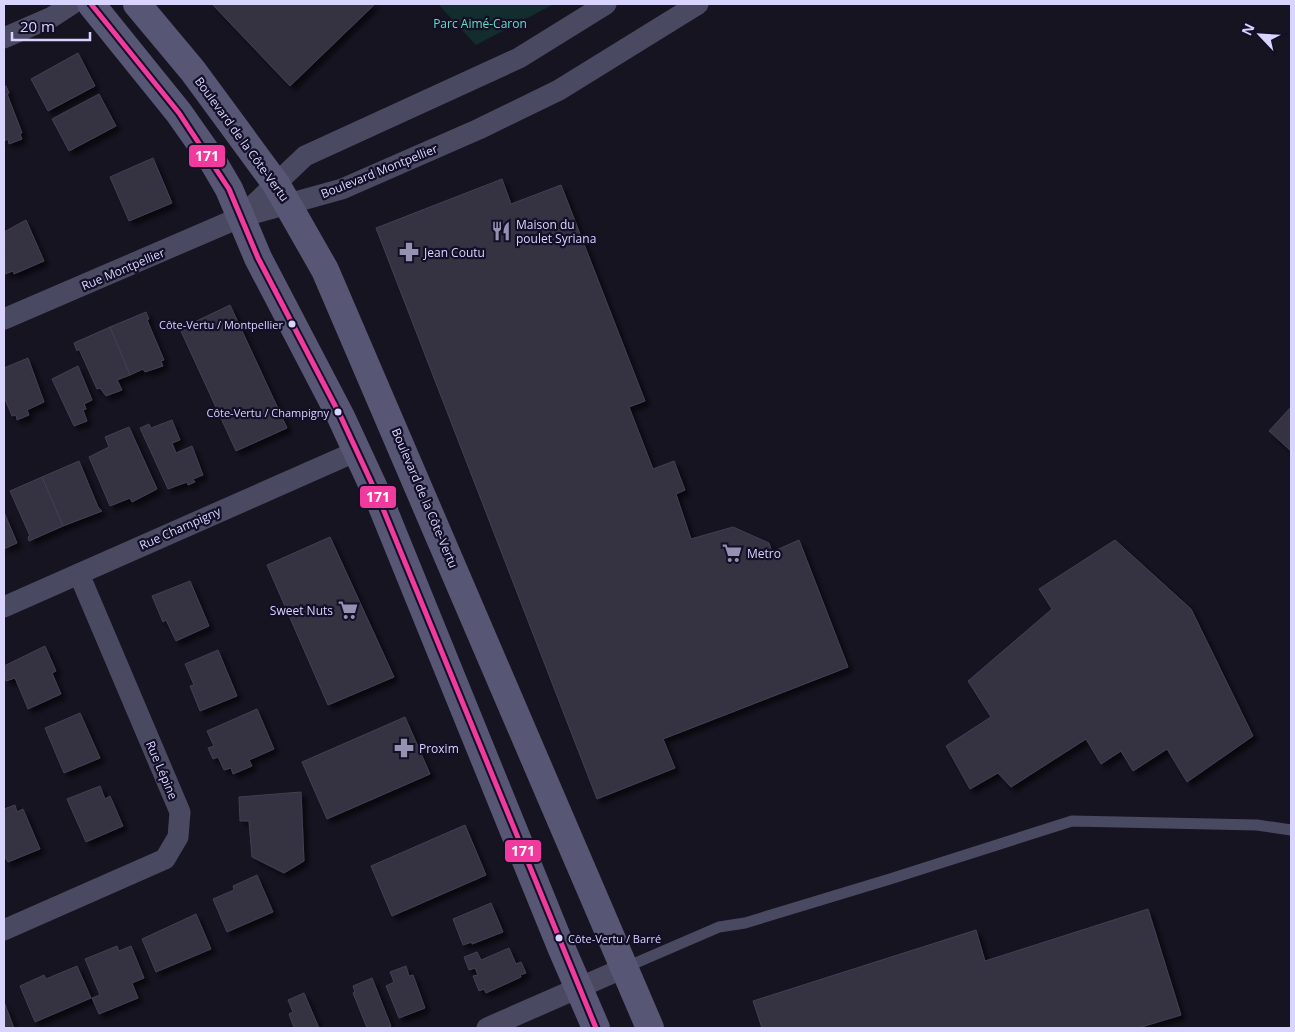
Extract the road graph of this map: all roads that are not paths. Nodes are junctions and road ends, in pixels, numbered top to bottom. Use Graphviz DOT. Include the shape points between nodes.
graph roads {
  1 [pos="72,4"];
  2 [pos="91,4"];
  3 [pos="137,4"];
  4 [pos="606,4"];
  5 [pos="698,4"];
  6 [pos="4,38"];
  7 [pos="283,194"];
  8 [pos="241,217"];
  9 [pos="4,320"];
  10 [pos="357,451"];
  11 [pos="79,574"];
  12 [pos="4,607"];
  13 [pos="1291,830"];
  14 [pos="4,930"];
  15 [pos="624,968"];
  16 [pos="580,989"];
  17 [pos="487,1028"];
  18 [pos="596,1028"];
  19 [pos="650,1028"];
  1 -- 6 [label="street" via="52,17"];
  2 -- 8 [label="main road" via="154,80 212,160"];
  3 -- 7 [label="main road, Boulevard de la Côte-Vertu" via="193,70"];
  4 -- 7 [label="street, Boulevard Montpellier" via="511,62 305,156"];
  5 -- 7 [label="street, Boulevard Montpellier" via="559,90 518,111 342,189"];
  7 -- 8 [label="street, Boulevard Montpellier"];
  7 -- 15 [label="main road, Boulevard de la Côte-Vertu" via="325,270 362,353"];
  8 -- 9 [label="street, Rue Montpellier"];
  8 -- 10 [label="main road" via="258,258"];
  10 -- 11 [label="street, Rue Champigny"];
  10 -- 16 [label="main road"];
  11 -- 12 [label="street, Rue Champigny"];
  11 -- 14 [label="street, Rue Lépine" via="180,812 178,837 165,859"];
  13 -- 15 [label="lane" via="1257,825 1072,821 744,923 719,927"];
  15 -- 16 [label="street"];
  15 -- 19 [label="main road, Boulevard de la Côte-Vertu"];
  16 -- 17 [label="street"];
  16 -- 18 [label="main road"];
}
